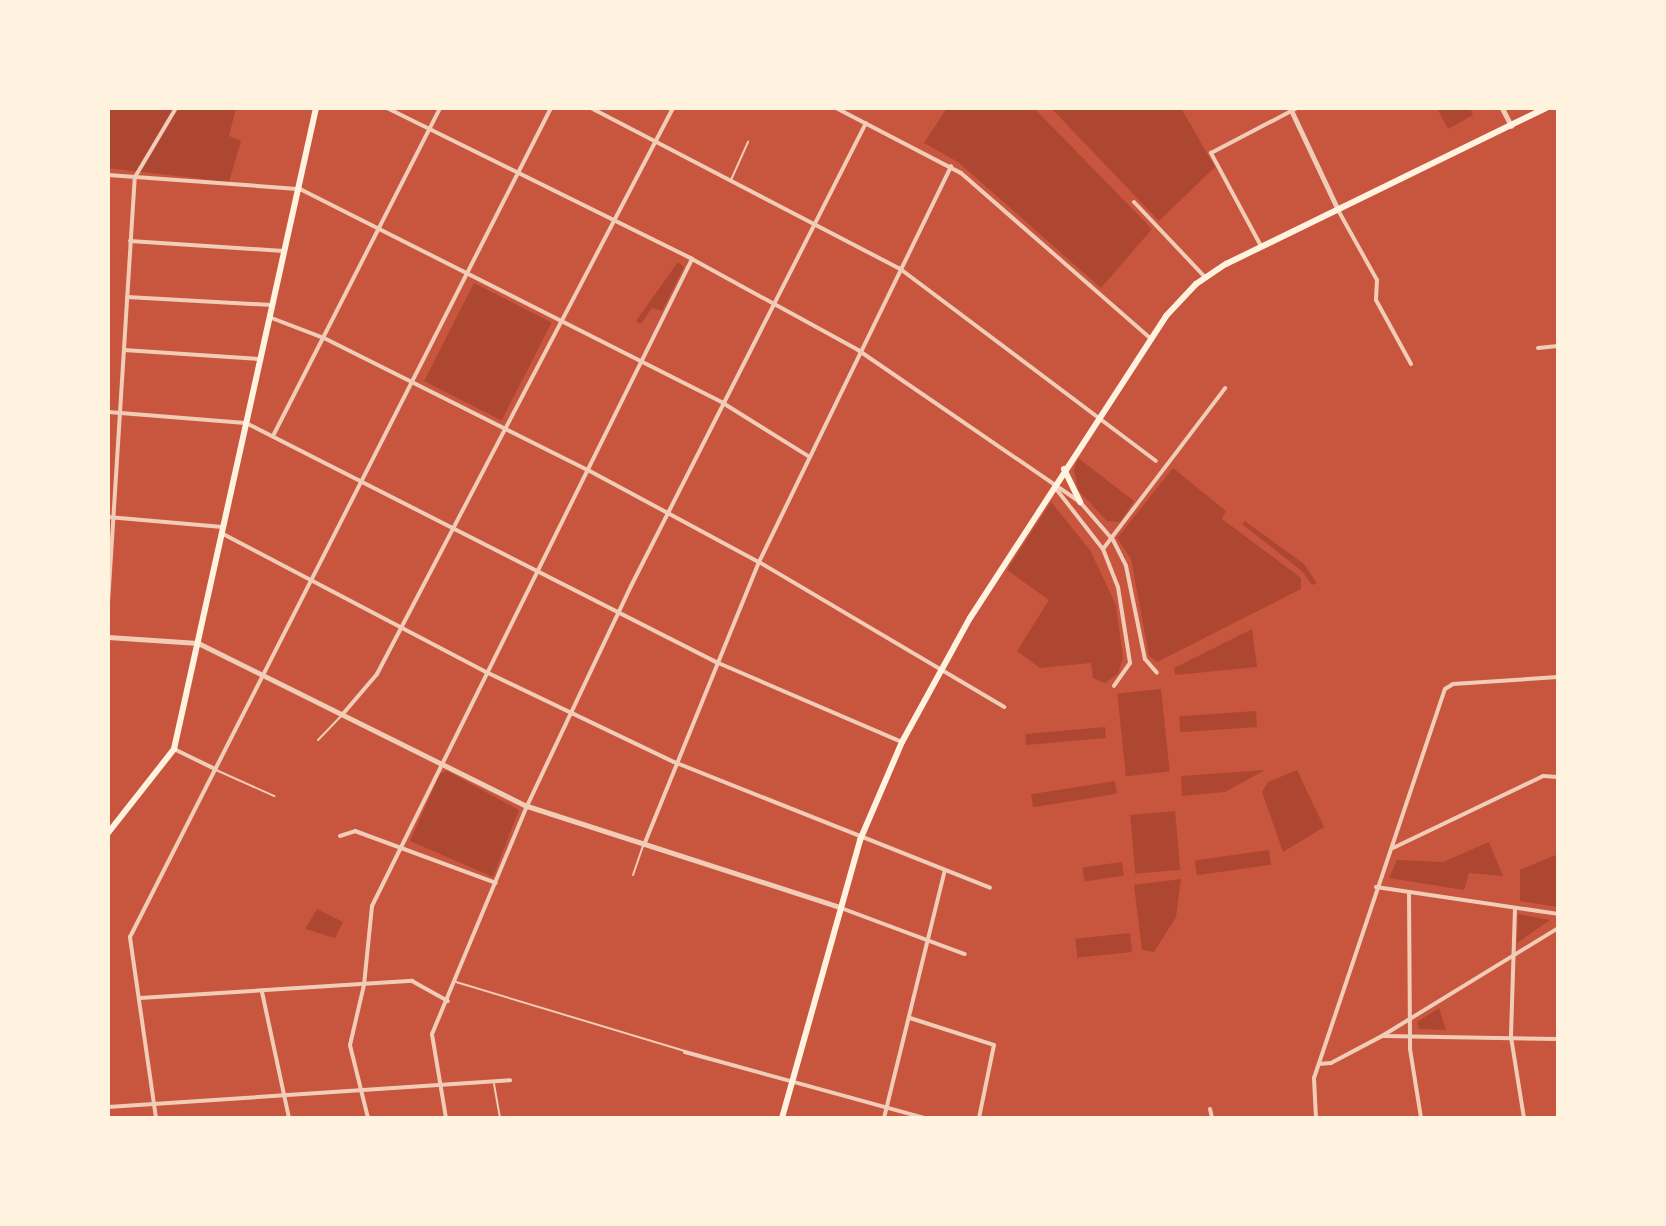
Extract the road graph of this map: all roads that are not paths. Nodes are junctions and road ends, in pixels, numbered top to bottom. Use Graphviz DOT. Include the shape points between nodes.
graph roads {
  1 [pos="176,108"];
  2 [pos="387,108"];
  3 [pos="440,108"];
  4 [pos="551,108"];
  5 [pos="591,108"];
  6 [pos="673,108"];
  7 [pos="836,108"];
  8 [pos="1502,108"];
  9 [pos="1546,108"];
  10 [pos="315,109"];
  11 [pos="1293,109"];
  12 [pos="866,123"];
  13 [pos="1511,126"];
  14 [pos="429,129"];
  15 [pos="656,141"];
  16 [pos="748,142"];
  17 [pos="951,166"];
  18 [pos="518,172"];
  19 [pos="108,175"];
  20 [pos="135,177"];
  21 [pos="730,181"];
  22 [pos="300,189"];
  23 [pos="1134,202"];
  24 [pos="1338,210"];
  25 [pos="614,220"];
  26 [pos="815,222"];
  27 [pos="378,225"];
  28 [pos="130,241"];
  29 [pos="1261,246"];
  30 [pos="284,251"];
  31 [pos="692,259"];
  32 [pos="899,268"];
  33 [pos="469,274"];
  34 [pos="1205,277"];
  35 [pos="127,297"];
  36 [pos="775,303"];
  37 [pos="272,305"];
  38 [pos="269,317"];
  39 [pos="561,321"];
  40 [pos="324,338"];
  41 [pos="1151,339"];
  42 [pos="1558,346"];
  43 [pos="1538,348"];
  44 [pos="124,350"];
  45 [pos="858,350"];
  46 [pos="261,359"];
  47 [pos="642,360"];
  48 [pos="1411,364"];
  49 [pos="411,383"];
  50 [pos="1225,388"];
  51 [pos="723,403"];
  52 [pos="108,412"];
  53 [pos="119,413"];
  54 [pos="1098,416"];
  55 [pos="246,423"];
  56 [pos="504,427"];
  57 [pos="274,435"];
  58 [pos="808,456"];
  59 [pos="1156,461"];
  60 [pos="586,469"];
  61 [pos="1064,469"];
  62 [pos="359,482"];
  63 [pos="1053,485"];
  64 [pos="1080,502"];
  65 [pos="667,514"];
  66 [pos="110,518"];
  67 [pos="451,528"];
  68 [pos="224,531"];
  69 [pos="1113,540"];
  70 [pos="1103,549"];
  71 [pos="759,562"];
  72 [pos="535,569"];
  73 [pos="312,580"];
  74 [pos="108,603"];
  75 [pos="619,612"];
  76 [pos="399,627"];
  77 [pos="108,637"];
  78 [pos="198,643"];
  79 [pos="716,662"];
  80 [pos="941,667"];
  81 [pos="486,672"];
  82 [pos="1157,673"];
  83 [pos="264,675"];
  84 [pos="1558,677"];
  85 [pos="1114,686"];
  86 [pos="1004,707"];
  87 [pos="570,714"];
  88 [pos="342,715"];
  89 [pos="318,740"];
  90 [pos="902,742"];
  91 [pos="174,749"];
  92 [pos="674,762"];
  93 [pos="441,764"];
  94 [pos="215,769"];
  95 [pos="1558,777"];
  96 [pos="274,796"];
  97 [pos="527,806"];
  98 [pos="109,830"];
  99 [pos="340,836"];
  100 [pos="860,840"];
  101 [pos="644,845"];
  102 [pos="401,847"];
  103 [pos="1392,848"];
  104 [pos="945,870"];
  105 [pos="633,875"];
  106 [pos="496,883"];
  107 [pos="1376,887"];
  108 [pos="990,888"];
  109 [pos="1409,894"];
  110 [pos="839,907"];
  111 [pos="1515,908"];
  112 [pos="1558,914"];
  113 [pos="1558,928"];
  114 [pos="929,940"];
  115 [pos="1516,953"];
  116 [pos="965,954"];
  117 [pos="456,982"];
  118 [pos="364,985"];
  119 [pos="262,992"];
  120 [pos="140,998"];
  121 [pos="448,1001"];
  122 [pos="910,1018"];
  123 [pos="1410,1018"];
  124 [pos="1410,1035"];
  125 [pos="1382,1036"];
  126 [pos="1511,1037"];
  127 [pos="1558,1039"];
  128 [pos="685,1052"];
  129 [pos="1319,1064"];
  130 [pos="510,1080"];
  131 [pos="494,1081"];
  132 [pos="790,1083"];
  133 [pos="439,1086"];
  134 [pos="362,1092"];
  135 [pos="285,1095"];
  136 [pos="154,1103"];
  137 [pos="108,1107"];
  138 [pos="886,1108"];
  139 [pos="1210,1109"];
  140 [pos="156,1118"];
  141 [pos="289,1118"];
  142 [pos="368,1118"];
  143 [pos="446,1118"];
  144 [pos="500,1118"];
  145 [pos="782,1118"];
  146 [pos="884,1118"];
  147 [pos="925,1118"];
  148 [pos="979,1118"];
  149 [pos="1212,1118"];
  150 [pos="1316,1118"];
  151 [pos="1421,1118"];
  152 [pos="1524,1118"];
  1 -- 20 [label="street"];
  2 -- 14 [label="street"];
  3 -- 14 [label="street"];
  4 -- 18 [label="street"];
  5 -- 15 [label="street"];
  6 -- 15 [label="street"];
  7 -- 12 [label="street"];
  8 -- 13 [label="street"];
  9 -- 13 [label="main road"];
  10 -- 22 [label="main road"];
  11 -- 24 [label="street"];
  11 -- 29 [label="street" via="1211,153"];
  12 -- 17 [label="street"];
  12 -- 26 [label="street"];
  13 -- 24 [label="main road"];
  14 -- 18 [label="street"];
  14 -- 27 [label="street"];
  15 -- 21 [label="street"];
  15 -- 25 [label="street"];
  16 -- 21 [label="lane"];
  17 -- 32 [label="street"];
  17 -- 41 [label="street"];
  18 -- 25 [label="street"];
  18 -- 33 [label="street"];
  19 -- 20 [label="street"];
  20 -- 22 [label="street"];
  20 -- 28 [label="street"];
  21 -- 26 [label="street"];
  22 -- 27 [label="street"];
  22 -- 30 [label="main road"];
  23 -- 34 [label="street"];
  24 -- 29 [label="main road"];
  24 -- 48 [label="street" via="1377,280 1376,300"];
  25 -- 31 [label="street"];
  25 -- 39 [label="street"];
  26 -- 32 [label="street"];
  26 -- 36 [label="street"];
  27 -- 33 [label="street"];
  27 -- 40 [label="street"];
  28 -- 30 [label="street"];
  28 -- 35 [label="street"];
  29 -- 34 [label="main road"];
  30 -- 37 [label="main road"];
  31 -- 36 [label="street"];
  31 -- 47 [label="street"];
  32 -- 45 [label="street"];
  32 -- 54 [label="street"];
  33 -- 39 [label="street"];
  33 -- 49 [label="street"];
  34 -- 41 [label="main road"];
  35 -- 37 [label="street"];
  35 -- 44 [label="street"];
  36 -- 45 [label="street"];
  36 -- 51 [label="street"];
  37 -- 38 [label="main road"];
  38 -- 40 [label="street"];
  38 -- 46 [label="main road"];
  39 -- 47 [label="street"];
  39 -- 56 [label="street"];
  40 -- 49 [label="street"];
  40 -- 57 [label="street"];
  41 -- 54 [label="main road"];
  42 -- 43 [label="street"];
  44 -- 46 [label="street"];
  44 -- 53 [label="street"];
  45 -- 58 [label="street"];
  45 -- 63 [label="street"];
  46 -- 55 [label="main road"];
  47 -- 51 [label="street"];
  47 -- 60 [label="street"];
  49 -- 56 [label="street"];
  49 -- 62 [label="street"];
  50 -- 69 [label="street"];
  51 -- 58 [label="street"];
  51 -- 65 [label="street"];
  52 -- 53 [label="street"];
  53 -- 55 [label="street"];
  53 -- 66 [label="street"];
  54 -- 59 [label="street"];
  54 -- 61 [label="main road"];
  55 -- 57 [label="street"];
  55 -- 68 [label="main road"];
  56 -- 60 [label="street"];
  56 -- 67 [label="street"];
  57 -- 62 [label="street"];
  58 -- 71 [label="street"];
  60 -- 65 [label="street"];
  60 -- 72 [label="street"];
  61 -- 63 [label="main road"];
  61 -- 64 [label="main road"];
  62 -- 67 [label="street"];
  62 -- 73 [label="street"];
  63 -- 64 [label="street"];
  63 -- 70 [label="street"];
  63 -- 80 [label="main road"];
  64 -- 69 [label="street"];
  65 -- 71 [label="street"];
  65 -- 75 [label="street"];
  66 -- 68 [label="street"];
  66 -- 74 [label="street"];
  67 -- 72 [label="street"];
  67 -- 76 [label="street"];
  68 -- 73 [label="street"];
  68 -- 78 [label="main road"];
  69 -- 70 [label="street"];
  69 -- 82 [label="street" via="1132,584 1145,659"];
  70 -- 85 [label="street" via="1120,596 1130,663"];
  71 -- 79 [label="street"];
  71 -- 80 [label="street"];
  72 -- 75 [label="street"];
  72 -- 81 [label="street"];
  73 -- 76 [label="street"];
  73 -- 83 [label="street"];
  75 -- 79 [label="street"];
  75 -- 87 [label="street"];
  76 -- 81 [label="street"];
  76 -- 88 [label="street" via="377,674"];
  77 -- 78 [label="street"];
  78 -- 83 [label="street"];
  78 -- 91 [label="main road"];
  79 -- 90 [label="street"];
  79 -- 92 [label="street"];
  80 -- 86 [label="street"];
  80 -- 90 [label="main road"];
  81 -- 87 [label="street"];
  81 -- 93 [label="street"];
  83 -- 88 [label="street"];
  83 -- 94 [label="street"];
  84 -- 103 [label="street" via="1453,684 1445,689"];
  87 -- 92 [label="street"];
  87 -- 97 [label="street"];
  88 -- 89 [label="lane"];
  88 -- 93 [label="street"];
  90 -- 100 [label="main road"];
  91 -- 94 [label="street"];
  91 -- 98 [label="main road"];
  92 -- 100 [label="street"];
  92 -- 101 [label="street"];
  93 -- 97 [label="street"];
  93 -- 102 [label="street"];
  94 -- 96 [label="lane"];
  94 -- 120 [label="street" via="130,939"];
  95 -- 103 [label="street" via="1543,776"];
  97 -- 101 [label="street"];
  97 -- 106 [label="street"];
  99 -- 102 [label="street" via="355,831"];
  100 -- 104 [label="street"];
  100 -- 110 [label="main road"];
  101 -- 105 [label="lane"];
  101 -- 110 [label="street"];
  102 -- 106 [label="street"];
  102 -- 118 [label="street" via="372,906"];
  103 -- 107 [label="street"];
  104 -- 108 [label="street"];
  104 -- 114 [label="street"];
  106 -- 117 [label="street"];
  107 -- 109 [label="street"];
  107 -- 129 [label="street"];
  109 -- 111 [label="street"];
  109 -- 123 [label="street"];
  110 -- 114 [label="street"];
  110 -- 132 [label="main road"];
  111 -- 112 [label="street"];
  111 -- 115 [label="street"];
  113 -- 115 [label="street"];
  114 -- 116 [label="street"];
  114 -- 122 [label="street"];
  115 -- 123 [label="street"];
  115 -- 126 [label="street"];
  117 -- 121 [label="street"];
  117 -- 128 [label="lane"];
  118 -- 119 [label="street"];
  118 -- 121 [label="street" via="412,981"];
  118 -- 134 [label="street" via="350,1045"];
  119 -- 120 [label="street"];
  119 -- 135 [label="street"];
  120 -- 136 [label="street"];
  121 -- 133 [label="street" via="430,1041"];
  122 -- 138 [label="street"];
  122 -- 148 [label="street" via="994,1045"];
  123 -- 124 [label="street"];
  123 -- 125 [label="street"];
  124 -- 125 [label="street"];
  124 -- 126 [label="street"];
  124 -- 151 [label="street"];
  125 -- 129 [label="street"];
  126 -- 127 [label="street"];
  126 -- 152 [label="street"];
  128 -- 132 [label="street"];
  129 -- 150 [label="street" via="1312,1091"];
  130 -- 131 [label="street"];
  131 -- 133 [label="street"];
  131 -- 144 [label="lane"];
  132 -- 138 [label="street"];
  132 -- 145 [label="main road"];
  133 -- 134 [label="street"];
  133 -- 143 [label="street"];
  134 -- 135 [label="street"];
  134 -- 142 [label="street"];
  135 -- 136 [label="street"];
  135 -- 141 [label="street"];
  136 -- 137 [label="street"];
  136 -- 140 [label="street"];
  138 -- 146 [label="street"];
  138 -- 147 [label="street"];
  139 -- 149 [label="street"];
}
